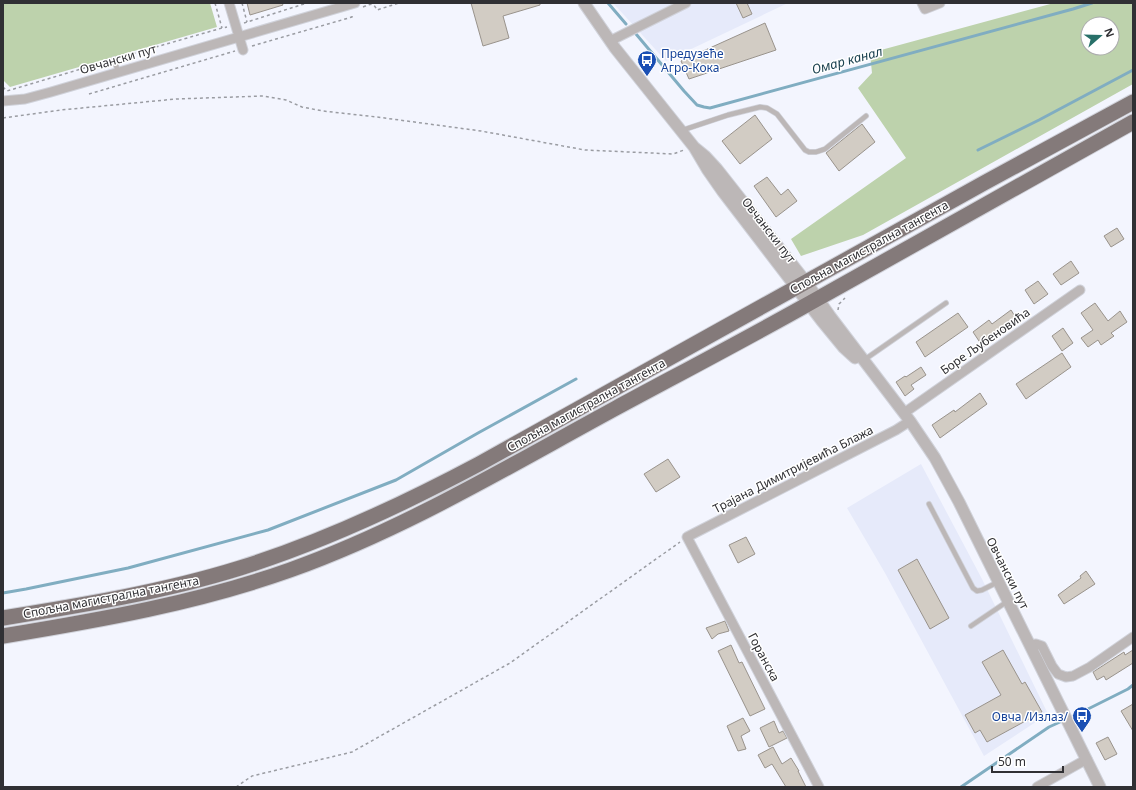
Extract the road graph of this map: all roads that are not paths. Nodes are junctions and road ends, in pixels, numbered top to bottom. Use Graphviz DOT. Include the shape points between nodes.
graph roads {
  1 [pos="229,3"];
  2 [pos="355,3"];
  3 [pos="686,3"];
  4 [pos="922,3"];
  5 [pos="940,3"];
  6 [pos="586,4"];
  7 [pos="239,37"];
  8 [pos="610,41"];
  9 [pos="243,50"];
  10 [pos="114,59"];
  11 [pos="118,72"];
  12 [pos="3,101"];
  13 [pos="1133,102"];
  14 [pos="866,116"];
  15 [pos="1133,122"];
  16 [pos="681,131"];
  17 [pos="801,284"];
  18 [pos="1080,290"];
  19 [pos="813,301"];
  20 [pos="946,303"];
  21 [pos="863,360"];
  22 [pos="877,379"];
  23 [pos="907,417"];
  24 [pos="929,504"];
  25 [pos="687,537"];
  26 [pos="998,582"];
  27 [pos="1008,601"];
  28 [pos="3,618"];
  29 [pos="970,626"];
  30 [pos="3,636"];
  31 [pos="1133,637"];
  32 [pos="1030,645"];
  33 [pos="1087,759"];
  34 [pos="820,787"];
  35 [pos="1037,787"];
  36 [pos="1100,787"];
  1 -- 7 [label="street"];
  2 -- 7 [label="street, Овчански пут"];
  3 -- 8 [label="street"];
  4 -- 5 [label="street" via="925,9"];
  6 -- 8 [label="street, Овчански пут"];
  7 -- 9 [label="street"];
  7 -- 11 [label="street, Овчански пут"];
  8 -- 16 [label="street, Овчански пут"];
  10 -- 11 [label="lane"];
  11 -- 12 [label="street, Овчански пут" via="25,99"];
  13 -- 17 [label="highway, Спољна магистрална тангента"];
  14 -- 16 [label="lane" via="825,149 816,152 805,150 777,114 767,108 760,107"];
  15 -- 19 [label="highway, Спољна магистрална тангента"];
  16 -- 17 [label="street, Овчански пут" via="717,169"];
  17 -- 19 [label="street, Овчански пут"];
  17 -- 28 [label="highway, Спољна магистрална тангента" via="522,440 379,515 314,542 240,568 190,582 107,601"];
  18 -- 23 [label="street, Боре Љубеновића"];
  19 -- 21 [label="street, Овчански пут"];
  19 -- 22 [label="street, Овчански пут" via="844,348"];
  19 -- 30 [label="highway, Спољна магистрална тангента" via="470,489 342,550 264,579 188,601 126,615"];
  20 -- 21 [label="lane"];
  21 -- 22 [label="street, Овчански пут"];
  22 -- 23 [label="street, Овчански пут"];
  23 -- 25 [label="street, Трајана Димитријевића Блажа" via="896,430"];
  23 -- 26 [label="street, Овчански пут" via="947,479"];
  24 -- 26 [label="lane" via="973,588 977,591 982,590"];
  25 -- 34 [label="street, Горанска"];
  26 -- 27 [label="street, Овчански пут"];
  27 -- 29 [label="lane"];
  27 -- 32 [label="street, Овчански пут"];
  31 -- 32 [label="street" via="1073,676 1058,674 1042,646"];
  32 -- 33 [label="street, Овчански пут"];
  33 -- 35 [label="street"];
  33 -- 36 [label="street, Овчански пут"];
}
